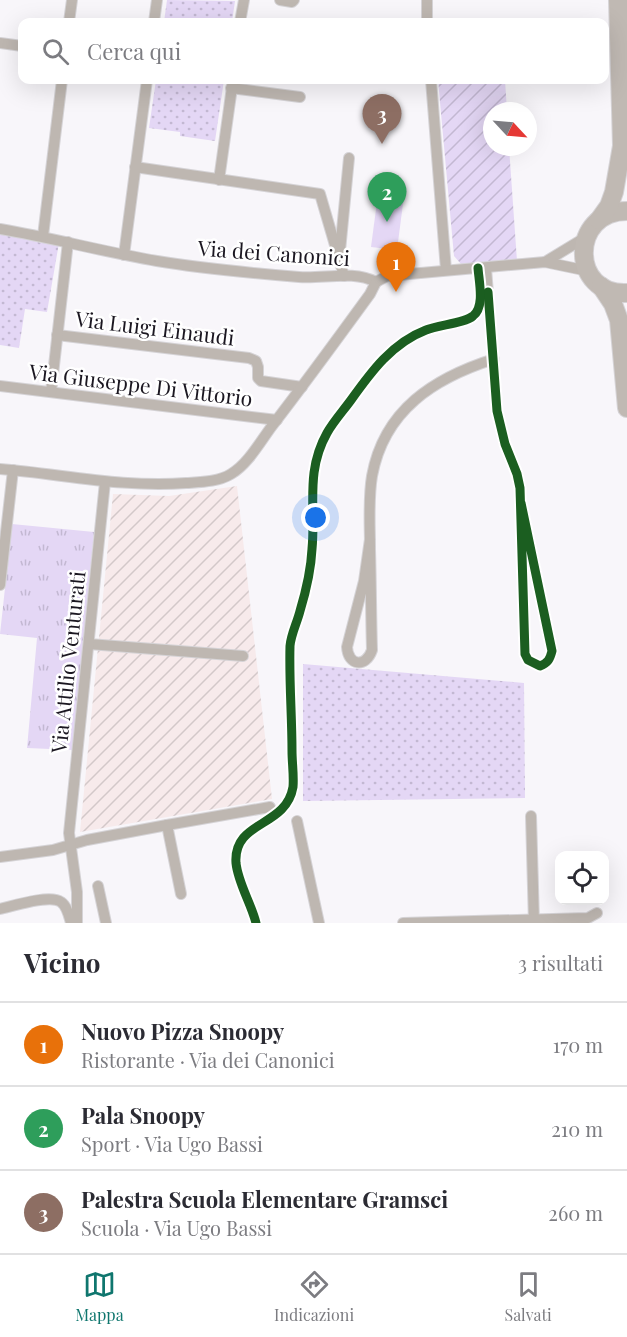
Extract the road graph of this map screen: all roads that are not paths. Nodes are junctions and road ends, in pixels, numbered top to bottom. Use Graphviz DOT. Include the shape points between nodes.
graph roads {
  1 [pos="72,0"];
  2 [pos="157,0"];
  3 [pos="244,0"];
  4 [pos="280,0"];
  5 [pos="294,0"];
  6 [pos="427,0"];
  7 [pos="618,0"];
  8 [pos="70,18"];
  9 [pos="155,18"];
  10 [pos="241,18"];
  11 [pos="427,18"];
  12 [pos="0,43"];
  13 [pos="18,45"];
  14 [pos="62,84"];
  15 [pos="146,84"];
  16 [pos="232,84"];
  17 [pos="431,84"];
  18 [pos="300,97"];
  19 [pos="624,109"];
  20 [pos="622,146"];
  21 [pos="349,158"];
  22 [pos="627,166"];
  23 [pos="135,167"];
  24 [pos="219,180"];
  25 [pos="627,212"];
  26 [pos="599,220"];
  27 [pos="0,229"];
  28 [pos="43,236"];
  29 [pos="586,237"];
  30 [pos="68,242"];
  31 [pos="124,255"];
  32 [pos="339,257"];
  33 [pos="545,262"];
  34 [pos="486,268"];
  35 [pos="446,270"];
  36 [pos="588,271"];
  37 [pos="344,276"];
  38 [pos="376,282"];
  39 [pos="600,286"];
  40 [pos="627,293"];
  41 [pos="57,335"];
  42 [pos="494,359"];
  43 [pos="0,386"];
  44 [pos="302,387"];
  45 [pos="51,392"];
  46 [pos="627,393"];
  47 [pos="627,408"];
  48 [pos="277,420"];
  49 [pos="0,469"];
  50 [pos="13,470"];
  51 [pos="105,482"];
  52 [pos="521,503"];
  53 [pos="370,539"];
  54 [pos="0,585"];
  55 [pos="89,644"];
  56 [pos="243,656"];
  57 [pos="270,807"];
  58 [pos="531,816"];
  59 [pos="297,821"];
  60 [pos="167,825"];
  61 [pos="71,846"];
  62 [pos="0,857"];
  63 [pos="98,886"];
  64 [pos="182,894"];
  65 [pos="0,909"];
  66 [pos="597,913"];
  67 [pos="533,921"];
  68 [pos="71,923"];
  69 [pos="77,923"];
  70 [pos="106,923"];
  71 [pos="319,923"];
  72 [pos="403,923"];
  1 -- 8 [label="street"];
  2 -- 9 [label="street"];
  3 -- 10 [label="street"];
  4 -- 5 [label="street"];
  6 -- 11 [label="street"];
  7 -- 19 [label="main road"];
  12 -- 13 [label="street"];
  14 -- 28 [label="street"];
  15 -- 23 [label="street"];
  16 -- 18 [label="street"];
  16 -- 24 [label="street"];
  17 -- 35 [label="street"];
  19 -- 20 [label="main road"];
  20 -- 22 [label="main road"];
  20 -- 26 [label="main road" via="614,192"];
  21 -- 32 [label="street"];
  23 -- 24 [label="street"];
  23 -- 31 [label="street"];
  24 -- 32 [label="street" via="320,194"];
  25 -- 26 [label="main road" via="611,213"];
  26 -- 29 [label="main road"];
  27 -- 28 [label="street, Via dei Canonici"];
  28 -- 30 [label="street, Via dei Canonici"];
  29 -- 33 [label="street, Via dei Canonici"];
  29 -- 36 [label="main road" via="583,249"];
  30 -- 31 [label="street, Via dei Canonici"];
  30 -- 41 [label="street"];
  31 -- 37 [label="street, Via dei Canonici" via="258,274"];
  32 -- 37 [label="street"];
  33 -- 34 [label="street, Via dei Canonici"];
  33 -- 36 [label="street, Via dei Canonici"];
  34 -- 35 [label="street, Via dei Canonici"];
  34 -- 42 [label="street"];
  35 -- 38 [label="street, Via dei Canonici" via="387,276"];
  36 -- 39 [label="main road"];
  37 -- 38 [label="street, Via dei Canonici" via="366,277"];
  38 -- 44 [label="street"];
  39 -- 40 [label="main road"];
  39 -- 46 [label="main road" via="619,320"];
  41 -- 44 [label="street, Via Luigi Einaudi" via="249,358 256,361 261,381"];
  41 -- 45 [label="street"];
  42 -- 52 [label="street" via="501,429 517,474"];
  42 -- 53 [label="street" via="452,374 432,386 397,419 372,477"];
  43 -- 45 [label="street, Via Giuseppe Di Vittorio"];
  44 -- 48 [label="street"];
  45 -- 48 [label="street, Via Giuseppe Di Vittorio"];
  46 -- 47 [label="main road"];
  48 -- 51 [label="street" via="249,457 219,479 166,485"];
  49 -- 50 [label="street"];
  50 -- 51 [label="street"];
  50 -- 54 [label="street"];
  51 -- 55 [label="street, Via Attilio Venturati"];
  52 -- 52 [label="street" via="525,654 540,666 546,664 552,651"];
  53 -- 53 [label="street" via="347,647 347,654 357,662 364,662 372,650"];
  55 -- 56 [label="street"];
  55 -- 61 [label="street, Via Attilio Venturati" via="69,833"];
  57 -- 60 [label="street"];
  58 -- 67 [label="street"];
  59 -- 71 [label="street"];
  60 -- 61 [label="street"];
  60 -- 64 [label="street"];
  61 -- 62 [label="street"];
  61 -- 69 [label="street, Via Attilio Venturati"];
  63 -- 70 [label="street"];
  65 -- 68 [label="street" via="48,898 61,901"];
  66 -- 67 [label="street" via="588,918"];
  67 -- 72 [label="street"];
}
